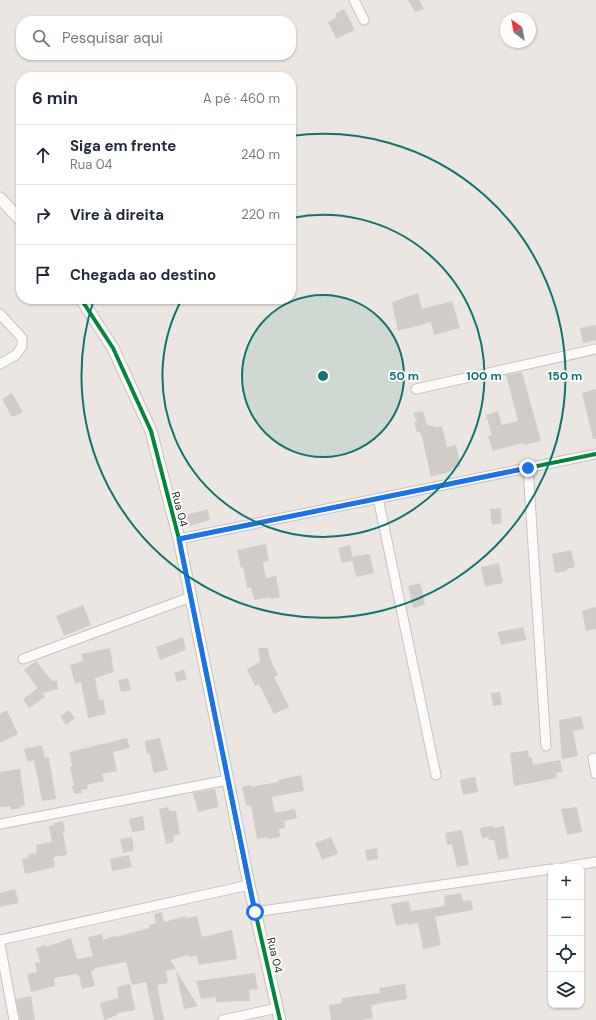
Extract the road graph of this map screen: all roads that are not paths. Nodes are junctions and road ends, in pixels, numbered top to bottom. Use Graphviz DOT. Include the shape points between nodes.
graph roads {
  1 [pos="354,0"];
  2 [pos="364,20"];
  3 [pos="0,198"];
  4 [pos="16,216"];
  5 [pos="84,304"];
  6 [pos="0,314"];
  7 [pos="596,349"];
  8 [pos="0,364"];
  9 [pos="416,389"];
  10 [pos="596,454"];
  11 [pos="528,468"];
  12 [pos="378,498"];
  13 [pos="179,539"];
  14 [pos="191,598"];
  15 [pos="23,659"];
  16 [pos="546,746"];
  17 [pos="593,758"];
  18 [pos="596,774"];
  19 [pos="436,775"];
  20 [pos="228,780"];
  21 [pos="0,824"];
  22 [pos="596,862"];
  23 [pos="584,864"];
  24 [pos="548,869"];
  25 [pos="249,885"];
  26 [pos="255,912"];
  27 [pos="0,940"];
  28 [pos="0,944"];
  29 [pos="278,1008"];
  30 [pos="14,1020"];
  31 [pos="223,1020"];
  32 [pos="280,1020"];
  1 -- 2 [label="street"];
  3 -- 4 [label="street"];
  5 -- 13 [label="street, Rua 04" via="113,348 151,431"];
  6 -- 8 [label="street" via="22,338 22,346 16,355"];
  7 -- 9 [label="street"];
  10 -- 11 [label="street"];
  11 -- 12 [label="street"];
  11 -- 16 [label="street"];
  12 -- 13 [label="street"];
  12 -- 19 [label="street"];
  13 -- 14 [label="street, Rua 04"];
  14 -- 15 [label="street"];
  14 -- 20 [label="street, Rua 04"];
  17 -- 18 [label="street"];
  20 -- 21 [label="street"];
  20 -- 25 [label="street, Rua 04"];
  22 -- 23 [label="street"];
  24 -- 26 [label="street"];
  25 -- 26 [label="street, Rua 04"];
  25 -- 27 [label="street"];
  26 -- 29 [label="street, Rua 04"];
  28 -- 30 [label="street"];
  29 -- 31 [label="street"];
  29 -- 32 [label="street, Rua 04"];
}
